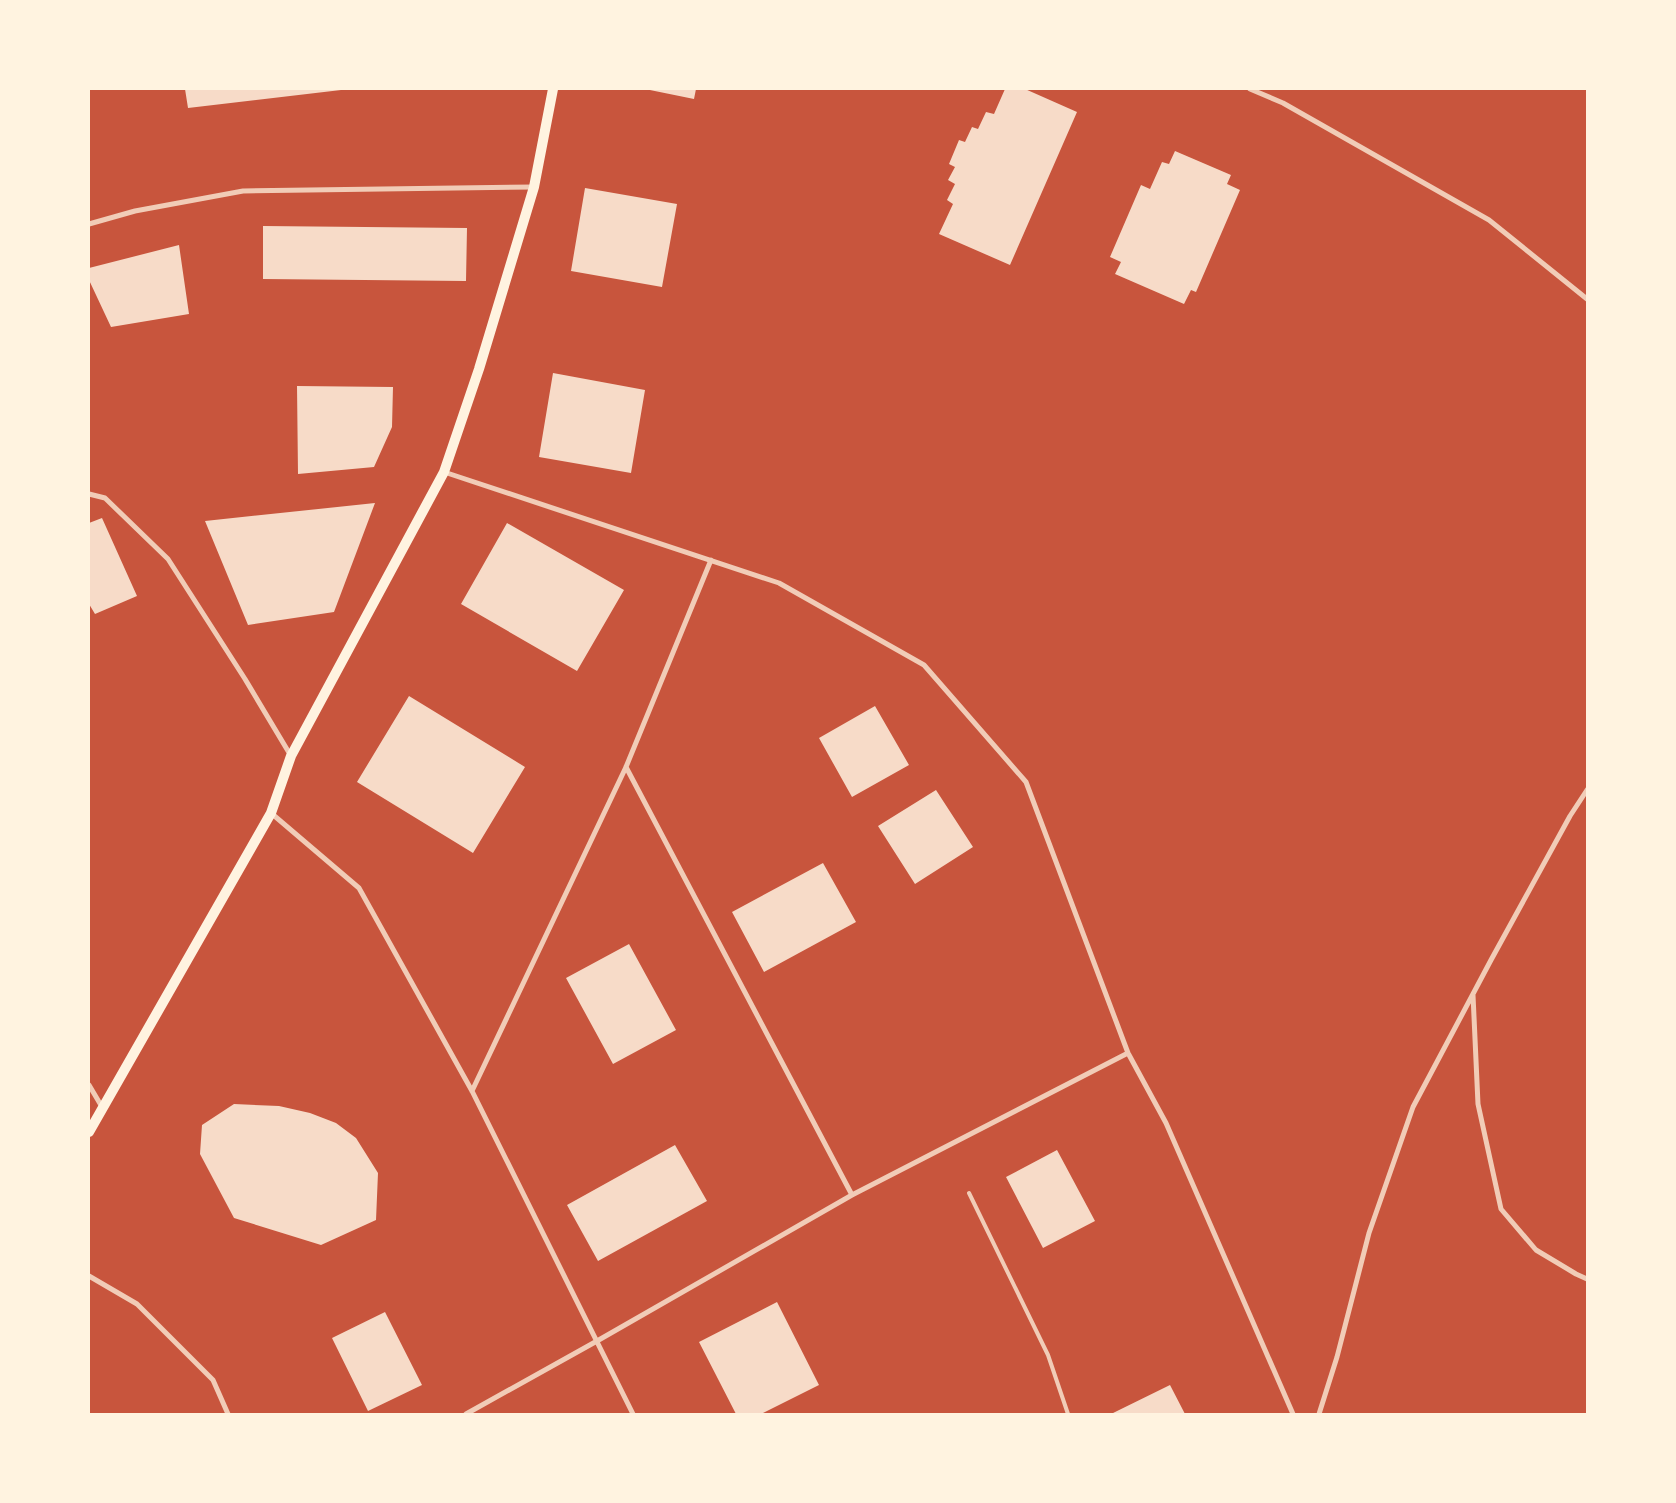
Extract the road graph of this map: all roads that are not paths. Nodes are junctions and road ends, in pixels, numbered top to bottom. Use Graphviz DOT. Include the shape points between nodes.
graph roads {
  1 [pos="553,89"];
  2 [pos="1250,89"];
  3 [pos="534,188"];
  4 [pos="89,224"];
  5 [pos="1587,299"];
  6 [pos="444,472"];
  7 [pos="89,494"];
  8 [pos="711,560"];
  9 [pos="291,756"];
  10 [pos="626,767"];
  11 [pos="1587,790"];
  12 [pos="271,813"];
  13 [pos="1473,993"];
  14 [pos="1128,1053"];
  15 [pos="89,1085"];
  16 [pos="472,1091"];
  17 [pos="102,1107"];
  18 [pos="89,1132"];
  19 [pos="969,1193"];
  20 [pos="852,1195"];
  21 [pos="89,1276"];
  22 [pos="1587,1279"];
  23 [pos="597,1341"];
  24 [pos="228,1414"];
  25 [pos="466,1414"];
  26 [pos="633,1414"];
  27 [pos="1068,1414"];
  28 [pos="1293,1414"];
  29 [pos="1318,1414"];
  1 -- 3 [label="main road"];
  2 -- 5 [label="street" via="1282,103 1489,220"];
  3 -- 4 [label="street" via="243,191"];
  3 -- 6 [label="main road"];
  6 -- 8 [label="street"];
  6 -- 9 [label="main road"];
  7 -- 9 [label="street" via="105,498 168,559"];
  8 -- 10 [label="street"];
  8 -- 14 [label="street" via="779,583 924,665 1026,782"];
  9 -- 12 [label="main road"];
  10 -- 16 [label="street"];
  10 -- 20 [label="street"];
  11 -- 13 [label="street"];
  12 -- 16 [label="street" via="359,888"];
  12 -- 17 [label="main road"];
  13 -- 22 [label="street" via="1478,1104 1501,1209 1536,1250"];
  13 -- 29 [label="street" via="1413,1107 1369,1233 1337,1357"];
  14 -- 20 [label="street"];
  14 -- 28 [label="street" via="1166,1123"];
  15 -- 17 [label="street"];
  16 -- 23 [label="street"];
  17 -- 18 [label="main road"];
  19 -- 27 [label="lane" via="1048,1355"];
  20 -- 23 [label="street"];
  21 -- 24 [label="street" via="137,1304 213,1380"];
  23 -- 25 [label="street"];
  23 -- 26 [label="street"];
}
